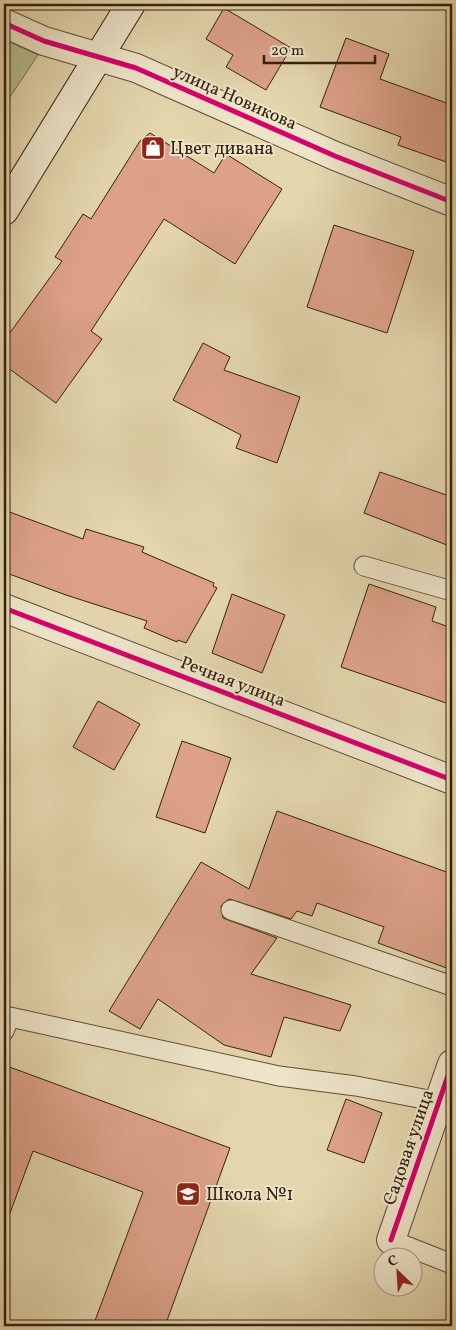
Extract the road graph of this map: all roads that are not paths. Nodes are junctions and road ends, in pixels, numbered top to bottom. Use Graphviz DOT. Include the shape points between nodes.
graph roads {
  1 [pos="131,4"];
  2 [pos="4,23"];
  3 [pos="99,56"];
  4 [pos="452,202"];
  5 [pos="4,211"];
  6 [pos="364,566"];
  7 [pos="452,591"];
  8 [pos="4,608"];
  9 [pos="452,780"];
  10 [pos="231,910"];
  11 [pos="452,986"];
  12 [pos="4,1032"];
  13 [pos="452,1064"];
  14 [pos="439,1102"];
  15 [pos="391,1240"];
  16 [pos="452,1264"];
  1 -- 3 [label="street"];
  2 -- 3 [label="street, улица Новикова" via="44,41"];
  3 -- 4 [label="street, улица Новикова" via="136,68 335,156"];
  3 -- 5 [label="street"];
  6 -- 7 [label="lane"];
  8 -- 9 [label="street, Речная улица"];
  10 -- 11 [label="lane"];
  12 -- 14 [label="lane" via="10,1016 279,1076"];
  13 -- 14 [label="street, Садовая улица"];
  14 -- 15 [label="street, Садовая улица"];
  15 -- 16 [label="lane"];
}
